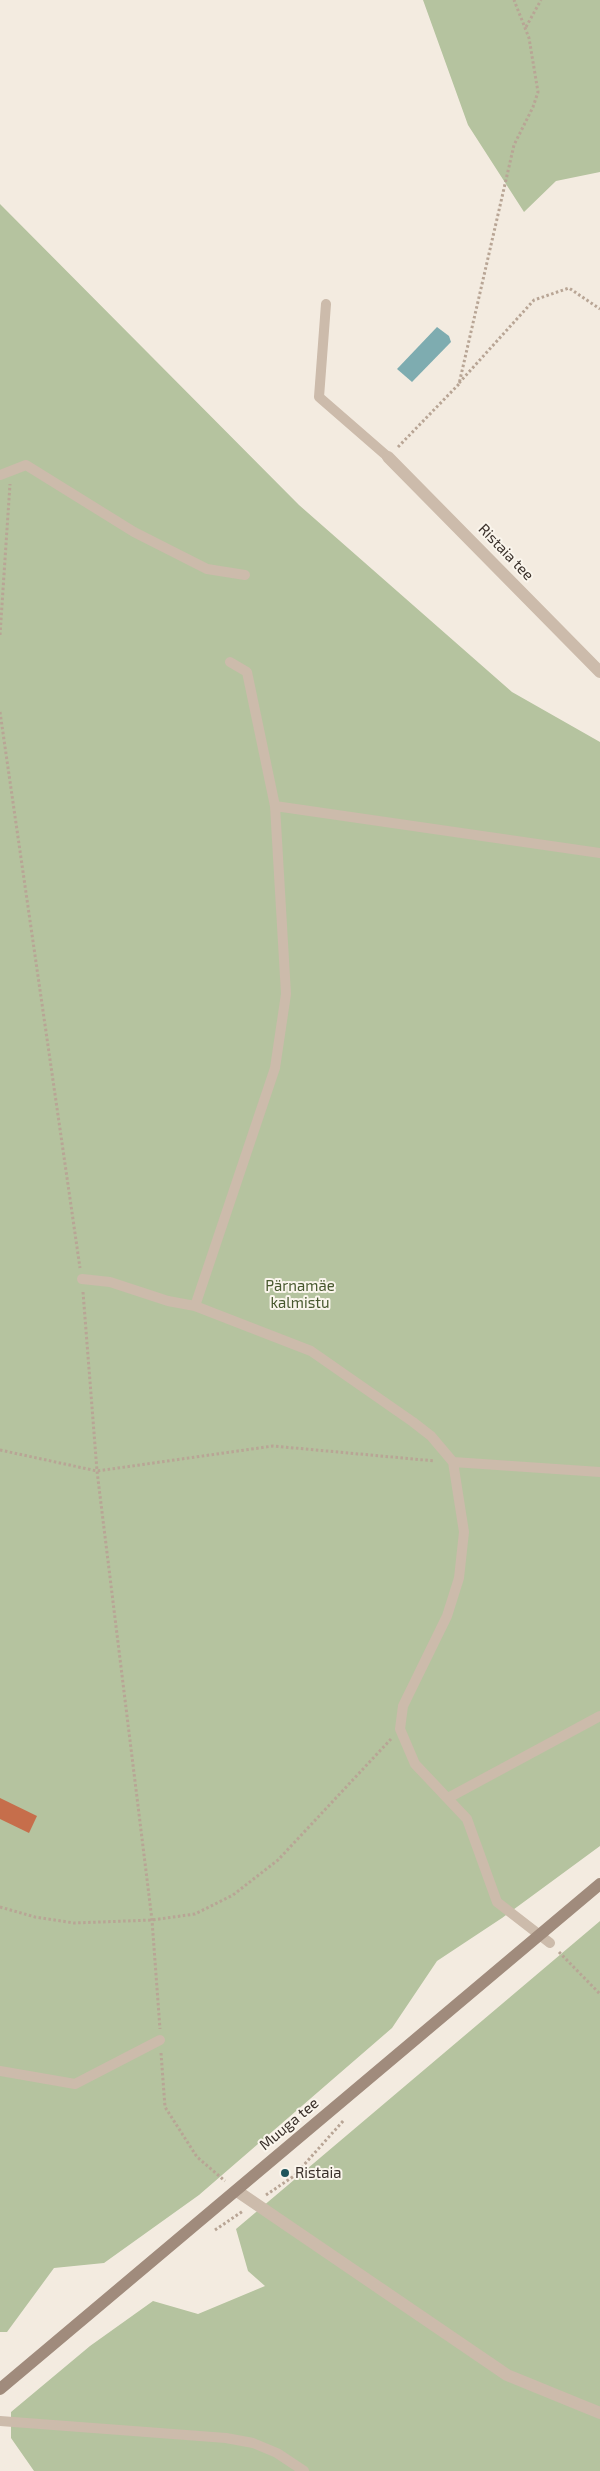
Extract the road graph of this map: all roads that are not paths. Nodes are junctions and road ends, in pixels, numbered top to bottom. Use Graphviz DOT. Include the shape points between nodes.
graph roads {
  1 [pos="326,304"];
  2 [pos="388,457"];
  3 [pos="3,478"];
  4 [pos="245,575"];
  5 [pos="230,662"];
  6 [pos="600,672"];
  7 [pos="275,806"];
  8 [pos="600,853"];
  9 [pos="82,1278"];
  10 [pos="195,1306"];
  11 [pos="454,1462"];
  12 [pos="600,1472"];
  13 [pos="600,1716"];
  14 [pos="448,1798"];
  15 [pos="600,1884"];
  16 [pos="539,1934"];
  17 [pos="550,1943"];
  18 [pos="160,2040"];
  19 [pos="0,2071"];
  20 [pos="237,2191"];
  21 [pos="0,2389"];
  22 [pos="600,2413"];
  23 [pos="0,2421"];
  24 [pos="304,2471"];
  1 -- 2 [label="lane" via="318,397"];
  2 -- 6 [label="street, Ristaia tee"];
  3 -- 4 [label="lane" via="26,465 142,536 207,568"];
  5 -- 7 [label="lane" via="248,672"];
  7 -- 8 [label="lane"];
  7 -- 10 [label="lane" via="286,994 275,1068"];
  9 -- 10 [label="lane" via="110,1282 168,1301"];
  10 -- 11 [label="lane" via="311,1351 414,1422 432,1436"];
  11 -- 12 [label="lane"];
  11 -- 14 [label="lane" via="464,1532 459,1578 447,1616 403,1706 400,1730 416,1764"];
  13 -- 14 [label="lane"];
  14 -- 16 [label="lane" via="467,1818 497,1902"];
  15 -- 16 [label="main road, Muuga tee"];
  16 -- 17 [label="lane"];
  16 -- 20 [label="main road, Muuga tee"];
  18 -- 19 [label="lane" via="76,2084"];
  20 -- 21 [label="main road, Muuga tee"];
  20 -- 22 [label="street" via="507,2375"];
  23 -- 24 [label="lane" via="226,2438 253,2443 277,2453"];
}
